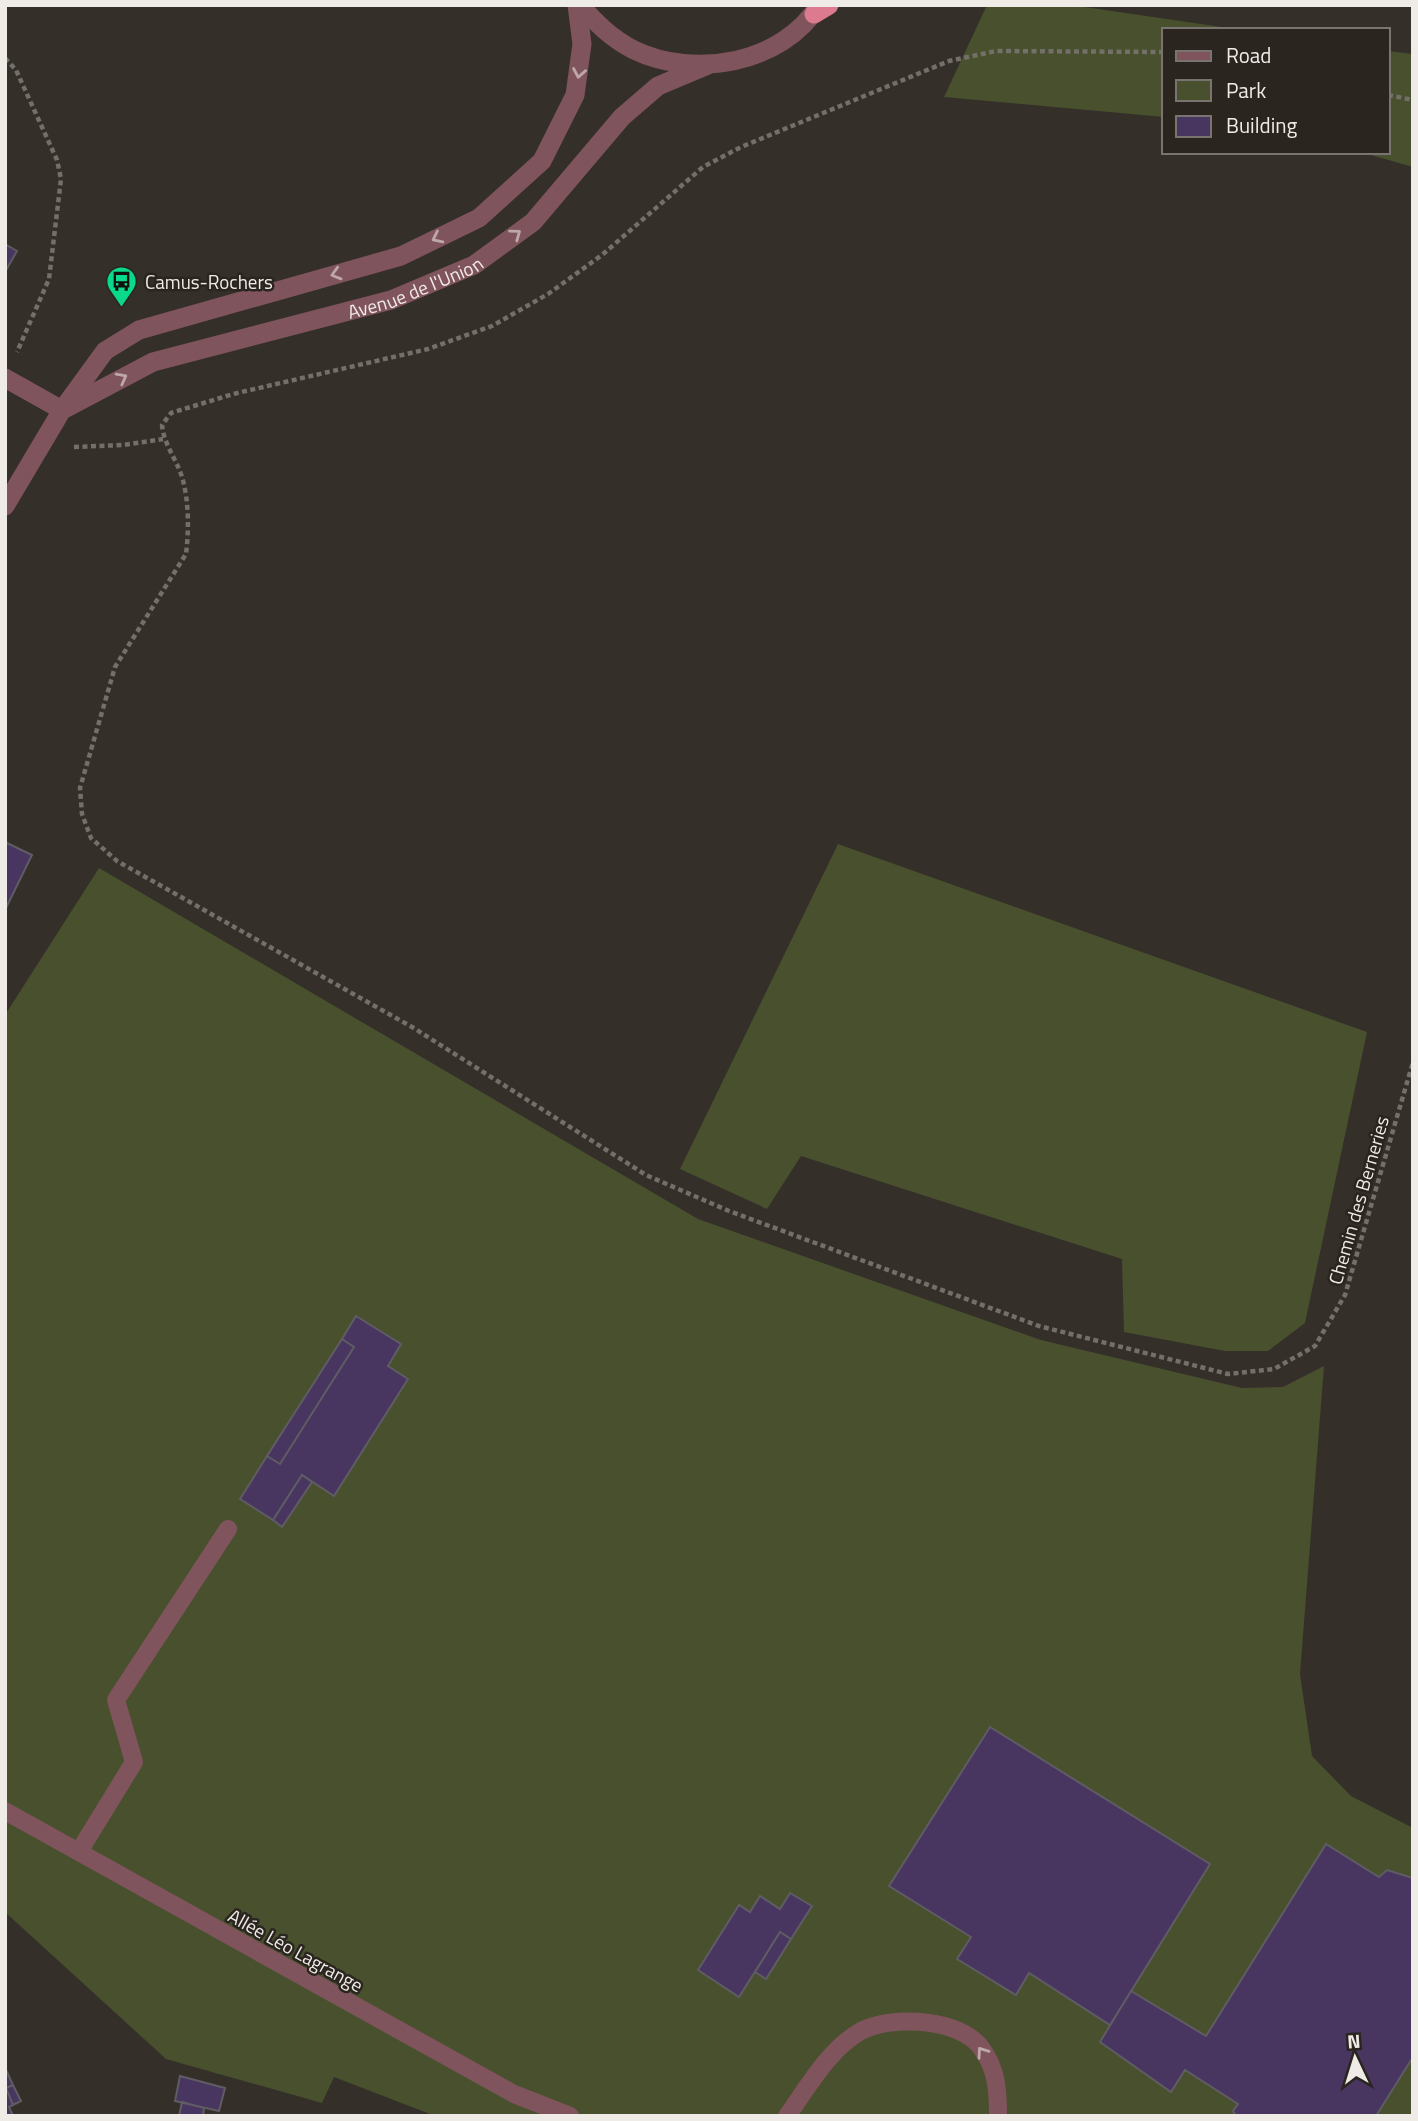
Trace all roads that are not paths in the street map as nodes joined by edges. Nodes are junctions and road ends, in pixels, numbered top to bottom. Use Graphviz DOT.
graph roads {
  1 [pos="578,5"];
  2 [pos="821,8"];
  3 [pos="708,65"];
  4 [pos="5,378"];
  5 [pos="62,410"];
  6 [pos="5,506"];
  7 [pos="228,1529"];
  8 [pos="5,1811"];
  9 [pos="80,1850"];
  10 [pos="570,2116"];
  11 [pos="787,2116"];
  12 [pos="998,2116"];
  1 -- 3 [label="street"];
  1 -- 5 [label="street, Avenue de l'Union, one-way"];
  2 -- 3 [label="street"];
  5 -- 3 [label="street, Avenue de l'Union, one-way"];
  4 -- 5 [label="street"];
  5 -- 6 [label="street, Avenue de l'Union"];
  7 -- 9 [label="lane"];
  8 -- 9 [label="lane, Allée Léo Lagrange"];
  9 -- 10 [label="lane, Allée Léo Lagrange"];
  12 -- 11 [label="lane, one-way"];
}
